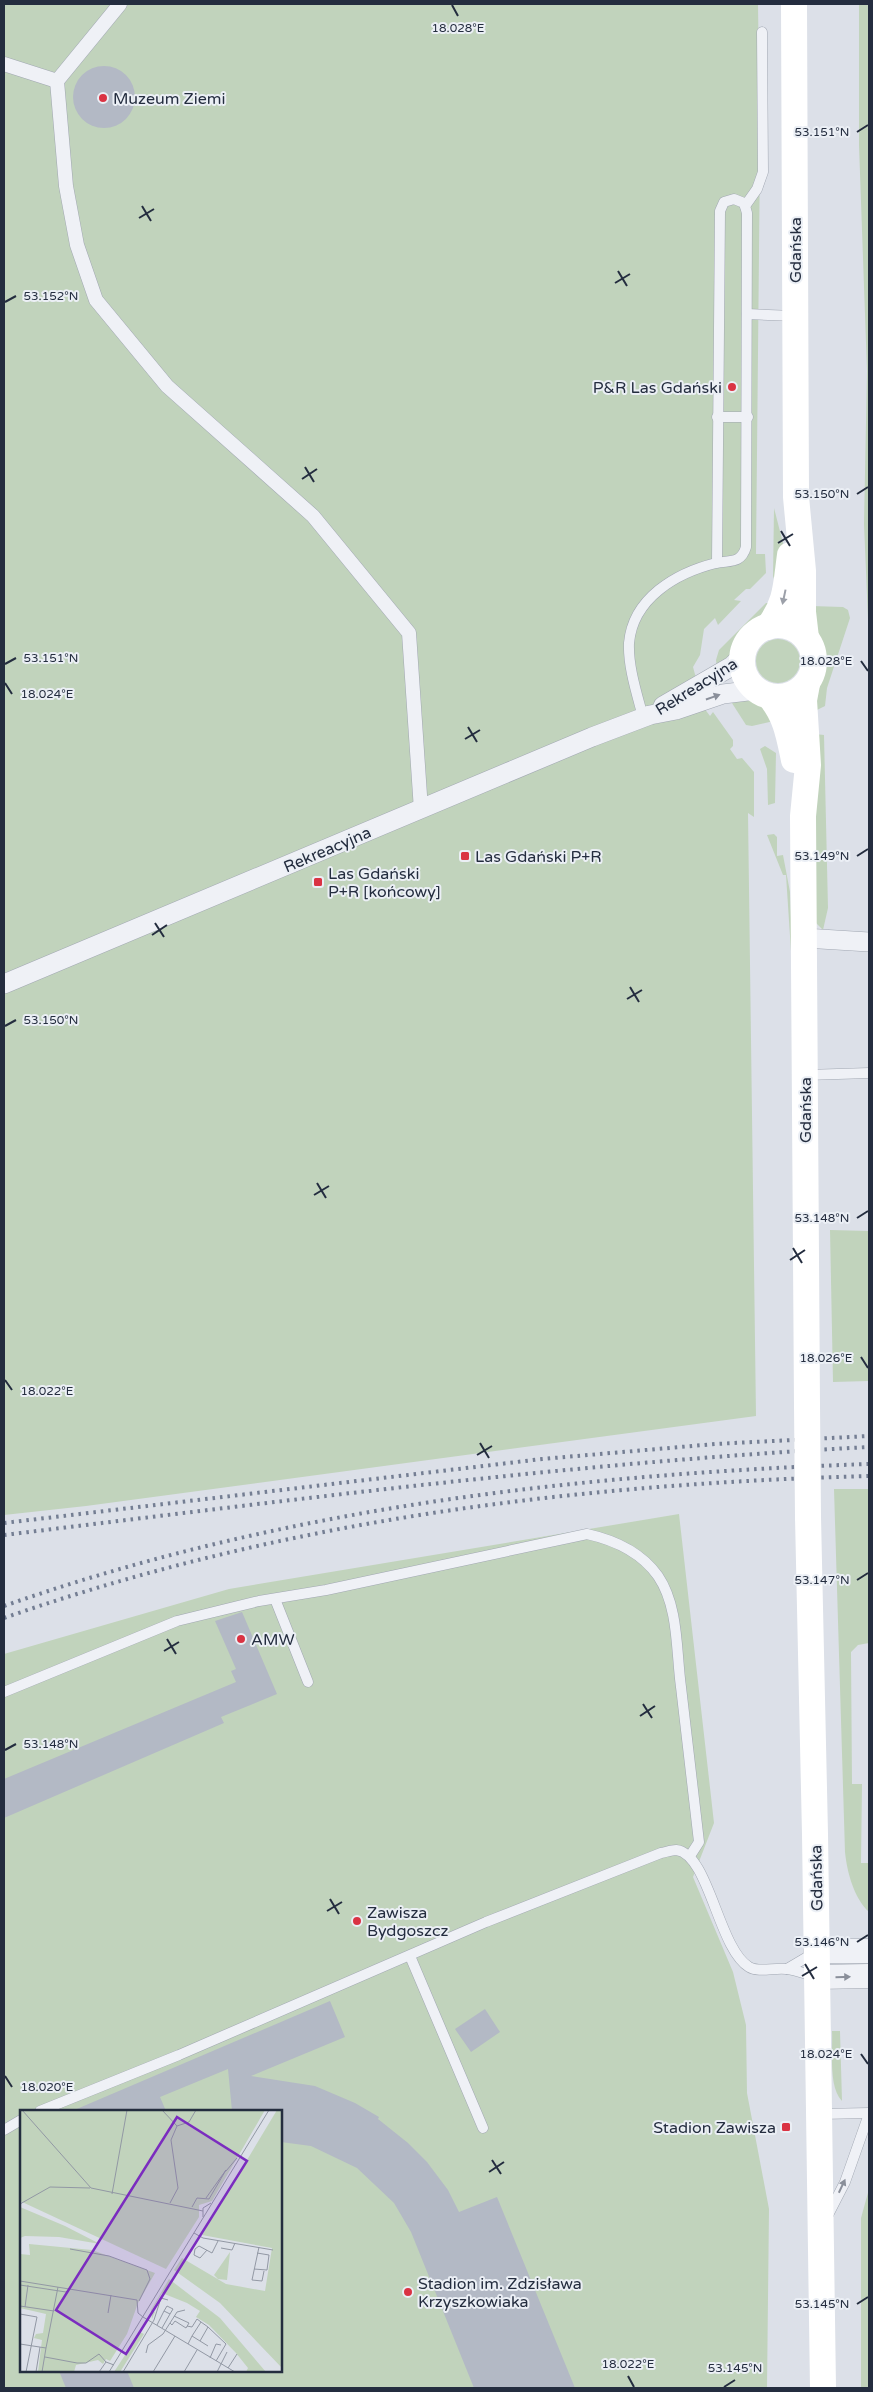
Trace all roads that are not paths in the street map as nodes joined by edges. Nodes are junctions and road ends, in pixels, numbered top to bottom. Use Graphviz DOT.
graph roads {
  1 [pos="120,4"];
  2 [pos="794,4"];
  3 [pos="762,32"];
  4 [pos="4,64"];
  5 [pos="57,81"];
  6 [pos="745,206"];
  7 [pos="747,314"];
  8 [pos="795,316"];
  9 [pos="717,417"];
  10 [pos="748,417"];
  11 [pos="796,497"];
  12 [pos="717,563"];
  13 [pos="768,626"];
  14 [pos="806,638"];
  15 [pos="742,656"];
  16 [pos="807,684"];
  17 [pos="763,693"];
  18 [pos="646,716"];
  19 [pos="421,810"];
  20 [pos="803,816"];
  21 [pos="804,938"];
  22 [pos="869,942"];
  23 [pos="4,984"];
  24 [pos="869,1073"];
  25 [pos="804,1076"];
  26 [pos="275,1599"];
  27 [pos="308,1682"];
  28 [pos="4,1692"];
  29 [pos="690,1856"];
  30 [pos="816,1951"];
  31 [pos="869,1951"];
  32 [pos="410,1956"];
  33 [pos="787,1969"];
  34 [pos="869,1976"];
  35 [pos="817,1977"];
  36 [pos="42,2110"];
  37 [pos="869,2113"];
  38 [pos="819,2114"];
  39 [pos="20,2121"];
  40 [pos="483,2128"];
  41 [pos="4,2130"];
  42 [pos="821,2229"];
  43 [pos="823,2388"];
  1 -- 5 [label="street"];
  2 -- 8 [label="main road, Gdańska"];
  3 -- 6 [label="lane"];
  4 -- 5 [label="street"];
  5 -- 19 [label="street"];
  6 -- 7 [label="lane"];
  6 -- 9 [label="lane"];
  7 -- 8 [label="lane"];
  7 -- 10 [label="lane"];
  8 -- 11 [label="main road, Gdańska"];
  9 -- 10 [label="lane"];
  9 -- 12 [label="lane"];
  10 -- 12 [label="lane"];
  11 -- 13 [label="main road, Gdańska, one-way"];
  11 -- 14 [label="main road, Gdańska"];
  12 -- 18 [label="lane"];
  13 -- 14 [label="main road"];
  13 -- 15 [label="main road"];
  14 -- 16 [label="main road"];
  15 -- 17 [label="main road"];
  15 -- 18 [label="street, Rekreacyjna"];
  16 -- 17 [label="main road"];
  16 -- 20 [label="main road, Gdańska"];
  18 -- 17 [label="street, Rekreacyjna, one-way"];
  17 -- 20 [label="main road, Gdańska"];
  18 -- 19 [label="street, Rekreacyjna"];
  19 -- 23 [label="street, Rekreacyjna"];
  20 -- 21 [label="main road, Gdańska"];
  21 -- 22 [label="street"];
  21 -- 25 [label="main road, Gdańska"];
  24 -- 25 [label="lane"];
  25 -- 30 [label="main road, Gdańska, bridge"];
  26 -- 27 [label="lane"];
  26 -- 28 [label="lane"];
  26 -- 29 [label="lane"];
  29 -- 32 [label="lane"];
  29 -- 33 [label="lane"];
  30 -- 31 [label="street"];
  30 -- 33 [label="lane"];
  30 -- 35 [label="main road, Gdańska"];
  32 -- 36 [label="lane"];
  32 -- 40 [label="lane"];
  33 -- 35 [label="lane"];
  35 -- 34 [label="street, one-way"];
  35 -- 38 [label="main road, Gdańska"];
  37 -- 38 [label="lane"];
  42 -- 37 [label="lane, one-way"];
  38 -- 42 [label="main road, Gdańska"];
  39 -- 41 [label="lane"];
  42 -- 43 [label="main road, Gdańska"];
}
